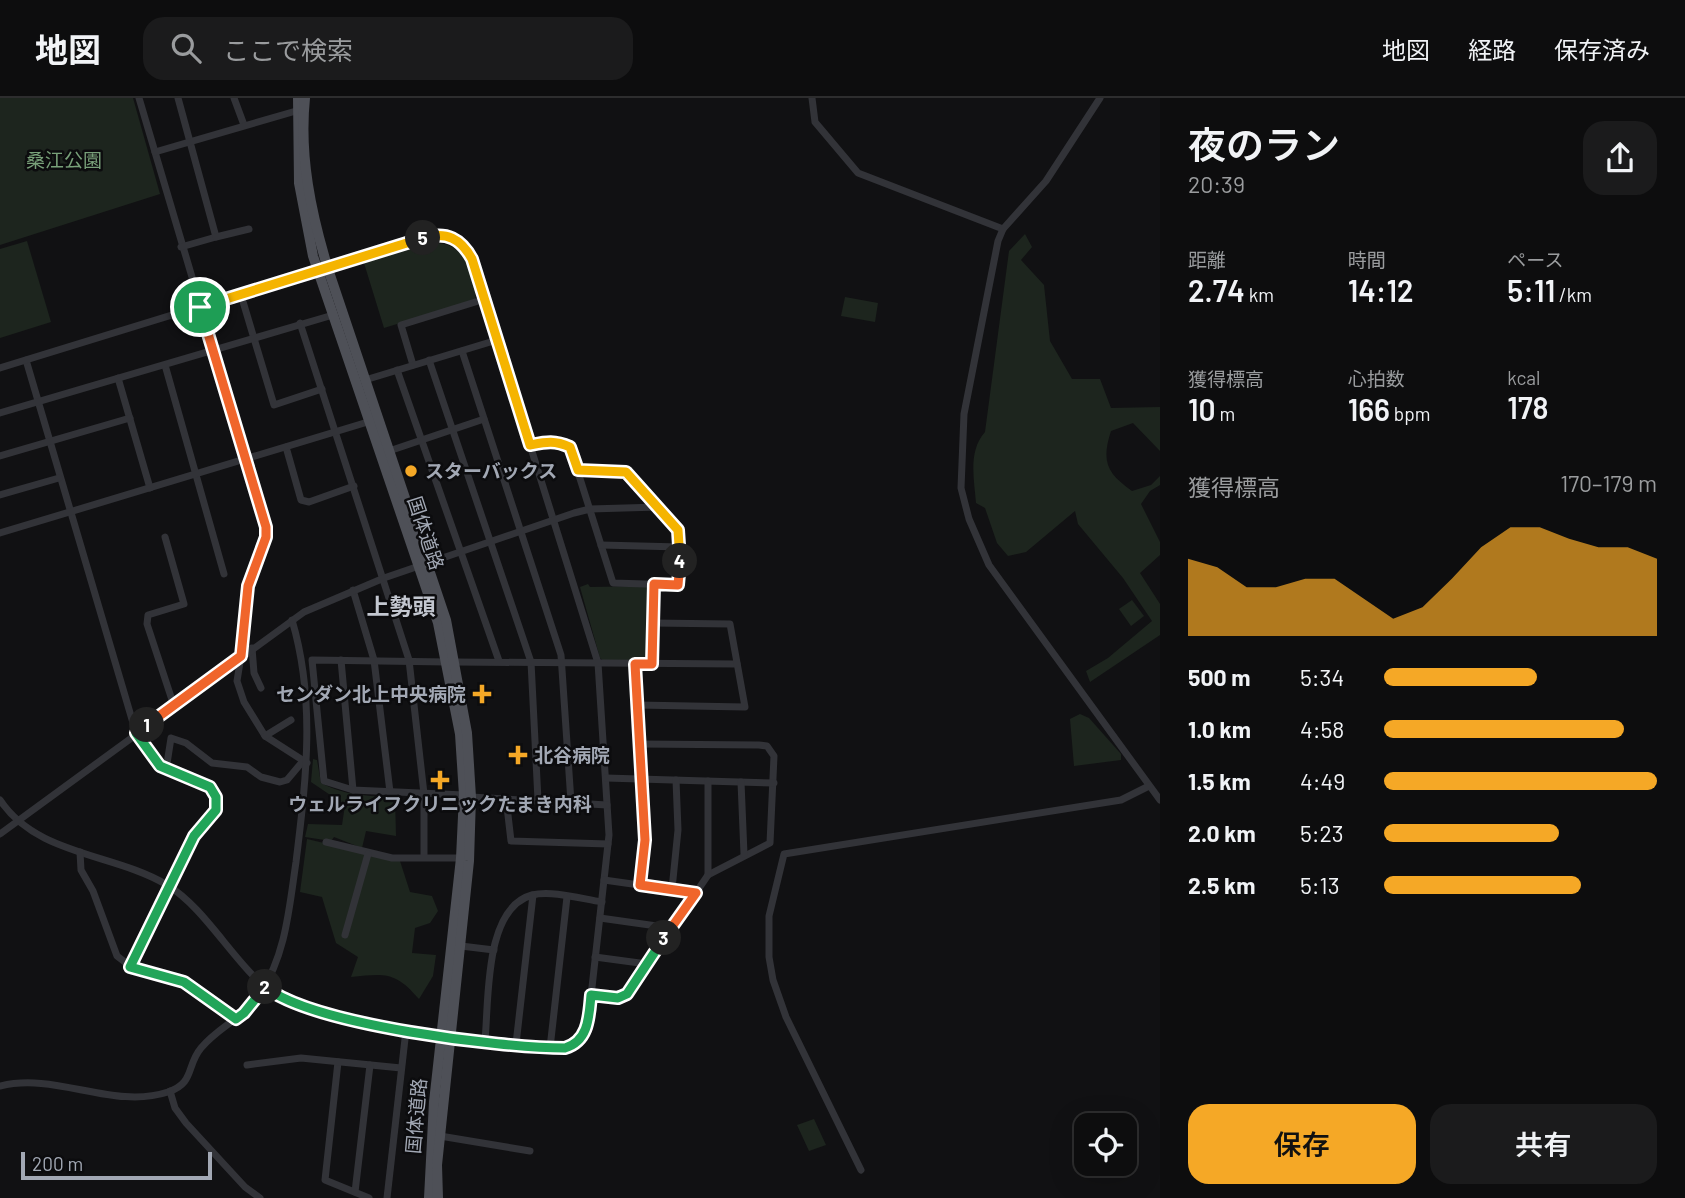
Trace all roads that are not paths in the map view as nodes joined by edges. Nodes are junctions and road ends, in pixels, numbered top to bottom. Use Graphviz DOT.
graph roads {
  1 [pos="139,98"];
  2 [pos="178,98"];
  3 [pos="234,98"];
  4 [pos="298,98"];
  5 [pos="305,98"];
  6 [pos="812,98"];
  7 [pos="1100,98"];
  8 [pos="296,111"];
  9 [pos="244,125"];
  10 [pos="190,141"];
  11 [pos="155,152"];
  12 [pos="249,229"];
  13 [pos="1003,229"];
  14 [pos="216,237"];
  15 [pos="181,247"];
  16 [pos="323,270"];
  17 [pos="241,295"];
  18 [pos="485,299"];
  19 [pos="200,307"];
  20 [pos="333,315"];
  21 [pos="300,323"];
  22 [pos="254,338"];
  23 [pos="496,340"];
  24 [pos="213,351"];
  25 [pos="462,351"];
  26 [pos="26,360"];
  27 [pos="429,360"];
  28 [pos="165,365"];
  29 [pos="413,365"];
  30 [pos="0,368"];
  31 [pos="397,370"];
  32 [pos="118,377"];
  33 [pos="365,380"];
  34 [pos="322,390"];
  35 [pos="37,402"];
  36 [pos="0,414"];
  37 [pos="130,418"];
  38 [pos="484,419"];
  39 [pos="371,421"];
  40 [pos="452,430"];
  41 [pos="336,432"];
  42 [pos="48,441"];
  43 [pos="421,441"];
  44 [pos="530,445"];
  45 [pos="286,447"];
  46 [pos="389,451"];
  47 [pos="0,456"];
  48 [pos="245,460"];
  49 [pos="578,470"];
  50 [pos="197,475"];
  51 [pos="59,478"];
  52 [pos="354,486"];
  53 [pos="150,488"];
  54 [pos="0,495"];
  55 [pos="659,507"];
  56 [pos="590,509"];
  57 [pos="70,512"];
  58 [pos="554,520"];
  59 [pos="522,531"];
  60 [pos="0,533"];
  61 [pos="165,537"];
  62 [pos="490,542"];
  63 [pos="601,545"];
  64 [pos="680,547"];
  65 [pos="460,552"];
  66 [pos="424,565"];
  67 [pos="224,574"];
  68 [pos="384,578"];
  69 [pos="654,584"];
  70 [pos="353,590"];
  71 [pos="292,620"];
  72 [pos="653,623"];
  73 [pos="252,648"];
  74 [pos="241,656"];
  75 [pos="341,660"];
  76 [pos="374,660"];
  77 [pos="409,660"];
  78 [pos="499,661"];
  79 [pos="452,662"];
  80 [pos="531,662"];
  81 [pos="562,663"];
  82 [pos="598,663"];
  83 [pos="635,664"];
  84 [pos="652,664"];
  85 [pos="737,664"];
  86 [pos="261,688"];
  87 [pos="637,705"];
  88 [pos="174,706"];
  89 [pos="291,720"];
  90 [pos="136,733"];
  91 [pos="265,736"];
  92 [pos="639,744"];
  93 [pos="305,762"];
  94 [pos="166,770"];
  95 [pos="606,778"];
  96 [pos="641,780"];
  97 [pos="676,780"];
  98 [pos="708,781"];
  99 [pos="741,782"];
  100 [pos="774,783"];
  101 [pos="1149,786"];
  102 [pos="354,790"];
  103 [pos="390,792"];
  104 [pos="424,794"];
  105 [pos="467,796"];
  106 [pos="506,798"];
  107 [pos="0,800"];
  108 [pos="538,800"];
  109 [pos="1160,800"];
  110 [pos="571,802"];
  111 [pos="607,805"];
  112 [pos="18,822"];
  113 [pos="0,834"];
  114 [pos="326,842"];
  115 [pos="608,845"];
  116 [pos="80,852"];
  117 [pos="368,854"];
  118 [pos="744,854"];
  119 [pos="424,857"];
  120 [pos="461,858"];
  121 [pos="708,875"];
  122 [pos="604,880"];
  123 [pos="640,885"];
  124 [pos="169,886"];
  125 [pos="672,889"];
  126 [pos="696,893"];
  127 [pos="533,895"];
  128 [pos="567,897"];
  129 [pos="601,902"];
  130 [pos="600,918"];
  131 [pos="671,928"];
  132 [pos="345,934"];
  133 [pos="461,946"];
  134 [pos="494,950"];
  135 [pos="596,957"];
  136 [pos="647,964"];
  137 [pos="130,967"];
  138 [pos="264,986"];
  139 [pos="591,995"];
  140 [pos="236,1019"];
  141 [pos="406,1030"];
  142 [pos="447,1036"];
  143 [pos="485,1040"];
  144 [pos="516,1044"];
  145 [pos="550,1048"];
  146 [pos="338,1062"];
  147 [pos="247,1065"];
  148 [pos="370,1065"];
  149 [pos="401,1068"];
  150 [pos="0,1086"];
  151 [pos="170,1091"];
  152 [pos="440,1136"];
  153 [pos="530,1151"];
  154 [pos="861,1170"];
  155 [pos="355,1192"];
  156 [pos="260,1198"];
  157 [pos="369,1198"];
  158 [pos="387,1198"];
  159 [pos="429,1198"];
  160 [pos="438,1198"];
  1 -- 11 [label="street"];
  2 -- 10 [label="street"];
  3 -- 9 [label="street"];
  4 -- 8 [label="main road, 国体道路"];
  5 -- 16 [label="main road, 国体道路"];
  6 -- 13 [label="street"];
  7 -- 13 [label="street"];
  8 -- 9 [label="street"];
  8 -- 16 [label="main road, 国体道路"];
  9 -- 10 [label="street"];
  10 -- 11 [label="street"];
  10 -- 14 [label="street"];
  11 -- 15 [label="street"];
  12 -- 14 [label="street"];
  13 -- 101 [label="street"];
  14 -- 15 [label="street"];
  15 -- 19 [label="street"];
  16 -- 17 [label="street"];
  16 -- 18 [label="street"];
  16 -- 20 [label="main road, 国体道路"];
  16 -- 33 [label="main road, 国体道路"];
  17 -- 19 [label="street"];
  17 -- 22 [label="street"];
  18 -- 23 [label="street"];
  18 -- 29 [label="street"];
  19 -- 24 [label="street"];
  19 -- 26 [label="street"];
  20 -- 21 [label="street"];
  20 -- 39 [label="main road, 国体道路"];
  21 -- 22 [label="street"];
  21 -- 34 [label="street"];
  22 -- 24 [label="street"];
  22 -- 34 [label="street"];
  23 -- 25 [label="street"];
  23 -- 44 [label="street"];
  24 -- 28 [label="street"];
  24 -- 48 [label="street"];
  25 -- 27 [label="street"];
  25 -- 38 [label="street"];
  26 -- 30 [label="street"];
  26 -- 35 [label="street"];
  27 -- 29 [label="street"];
  27 -- 40 [label="street"];
  28 -- 32 [label="street"];
  28 -- 50 [label="street"];
  29 -- 31 [label="street"];
  31 -- 33 [label="street"];
  31 -- 43 [label="street"];
  32 -- 35 [label="street"];
  32 -- 37 [label="street"];
  33 -- 46 [label="main road, 国体道路"];
  34 -- 41 [label="street"];
  35 -- 36 [label="street"];
  35 -- 42 [label="street"];
  37 -- 42 [label="street"];
  37 -- 53 [label="street"];
  38 -- 40 [label="street"];
  38 -- 59 [label="street"];
  39 -- 41 [label="street"];
  39 -- 66 [label="main road, 国体道路"];
  40 -- 43 [label="street"];
  40 -- 62 [label="street"];
  41 -- 45 [label="street"];
  41 -- 52 [label="street"];
  42 -- 47 [label="street"];
  42 -- 51 [label="street"];
  43 -- 46 [label="street"];
  43 -- 65 [label="street"];
  44 -- 49 [label="street"];
  44 -- 58 [label="street"];
  45 -- 48 [label="street"];
  45 -- 52 [label="street"];
  46 -- 66 [label="main road, 国体道路"];
  48 -- 50 [label="street"];
  48 -- 74 [label="street"];
  49 -- 55 [label="street"];
  49 -- 56 [label="street"];
  50 -- 53 [label="street"];
  50 -- 67 [label="street"];
  51 -- 54 [label="street"];
  51 -- 57 [label="street"];
  52 -- 68 [label="street"];
  53 -- 57 [label="street"];
  55 -- 56 [label="street"];
  55 -- 64 [label="street"];
  56 -- 58 [label="street"];
  56 -- 63 [label="street"];
  57 -- 60 [label="street"];
  57 -- 90 [label="street"];
  58 -- 59 [label="street"];
  58 -- 82 [label="street"];
  59 -- 62 [label="street"];
  59 -- 81 [label="street"];
  61 -- 88 [label="street"];
  62 -- 65 [label="street"];
  62 -- 80 [label="street"];
  63 -- 64 [label="street"];
  63 -- 69 [label="street"];
  64 -- 69 [label="street"];
  65 -- 66 [label="street"];
  65 -- 78 [label="street"];
  66 -- 68 [label="street"];
  66 -- 79 [label="main road, 国体道路"];
  68 -- 70 [label="street"];
  68 -- 77 [label="street"];
  69 -- 72 [label="street"];
  70 -- 71 [label="street"];
  70 -- 76 [label="street"];
  71 -- 73 [label="street"];
  71 -- 93 [label="street"];
  72 -- 84 [label="street"];
  72 -- 85 [label="street"];
  73 -- 74 [label="street"];
  73 -- 86 [label="street"];
  74 -- 88 [label="street"];
  74 -- 91 [label="street"];
  75 -- 76 [label="street"];
  75 -- 102 [label="street"];
  75 -- 102 [label="street"];
  76 -- 77 [label="street"];
  76 -- 103 [label="street"];
  77 -- 79 [label="street"];
  77 -- 104 [label="street"];
  78 -- 79 [label="street"];
  78 -- 80 [label="street"];
  79 -- 105 [label="main road, 国体道路"];
  80 -- 81 [label="street"];
  80 -- 108 [label="street"];
  81 -- 82 [label="street"];
  81 -- 110 [label="street"];
  82 -- 83 [label="street"];
  82 -- 95 [label="street"];
  83 -- 84 [label="street"];
  83 -- 87 [label="street"];
  84 -- 85 [label="street"];
  85 -- 87 [label="street"];
  87 -- 92 [label="street"];
  88 -- 90 [label="street"];
  89 -- 91 [label="street"];
  90 -- 94 [label="street"];
  90 -- 112 [label="street"];
  91 -- 93 [label="street"];
  92 -- 96 [label="street"];
  92 -- 100 [label="street"];
  93 -- 94 [label="street"];
  93 -- 138 [label="street"];
  94 -- 124 [label="street"];
  95 -- 96 [label="street"];
  95 -- 111 [label="street"];
  96 -- 97 [label="street"];
  96 -- 123 [label="street"];
  97 -- 98 [label="street"];
  97 -- 125 [label="street"];
  98 -- 99 [label="street"];
  98 -- 121 [label="street"];
  99 -- 100 [label="street"];
  99 -- 118 [label="street"];
  100 -- 118 [label="street"];
  101 -- 109 [label="street"];
  101 -- 154 [label="street"];
  102 -- 103 [label="street"];
  103 -- 104 [label="street"];
  104 -- 105 [label="street"];
  104 -- 119 [label="street"];
  105 -- 106 [label="street"];
  105 -- 120 [label="main road, 国体道路"];
  105 -- 133 [label="main road, 国体道路"];
  106 -- 108 [label="street"];
  106 -- 115 [label="street"];
  107 -- 112 [label="street"];
  108 -- 110 [label="street"];
  110 -- 111 [label="street"];
  111 -- 115 [label="street"];
  112 -- 113 [label="street"];
  112 -- 116 [label="street"];
  114 -- 117 [label="street"];
  115 -- 122 [label="street"];
  116 -- 124 [label="street"];
  116 -- 137 [label="street"];
  117 -- 119 [label="street"];
  117 -- 132 [label="street"];
  118 -- 121 [label="street"];
  119 -- 120 [label="street"];
  120 -- 142 [label="main road, 国体道路"];
  121 -- 126 [label="street"];
  122 -- 123 [label="street"];
  122 -- 129 [label="street"];
  123 -- 125 [label="street"];
  124 -- 137 [label="street"];
  124 -- 138 [label="street"];
  125 -- 126 [label="street"];
  126 -- 131 [label="street"];
  127 -- 128 [label="street"];
  127 -- 134 [label="street"];
  127 -- 144 [label="street"];
  128 -- 129 [label="street"];
  128 -- 145 [label="street"];
  129 -- 130 [label="street"];
  130 -- 131 [label="street"];
  130 -- 135 [label="street"];
  131 -- 136 [label="street"];
  133 -- 134 [label="street"];
  133 -- 142 [label="main road, 国体道路"];
  134 -- 143 [label="street"];
  135 -- 136 [label="street"];
  135 -- 139 [label="street"];
  136 -- 139 [label="street"];
  137 -- 140 [label="street"];
  138 -- 140 [label="street"];
  138 -- 141 [label="street"];
  139 -- 145 [label="street"];
  140 -- 151 [label="street"];
  141 -- 142 [label="street"];
  141 -- 149 [label="street"];
  142 -- 143 [label="street"];
  142 -- 152 [label="main road, 国体道路"];
  142 -- 159 [label="main road, 国体道路"];
  143 -- 144 [label="street"];
  144 -- 145 [label="street"];
  146 -- 147 [label="street"];
  146 -- 148 [label="street"];
  146 -- 155 [label="street"];
  148 -- 149 [label="street"];
  148 -- 155 [label="street"];
  149 -- 158 [label="street"];
  150 -- 151 [label="street"];
  151 -- 156 [label="street"];
  152 -- 153 [label="street"];
  152 -- 160 [label="main road, 国体道路"];
  155 -- 157 [label="street"];
}
